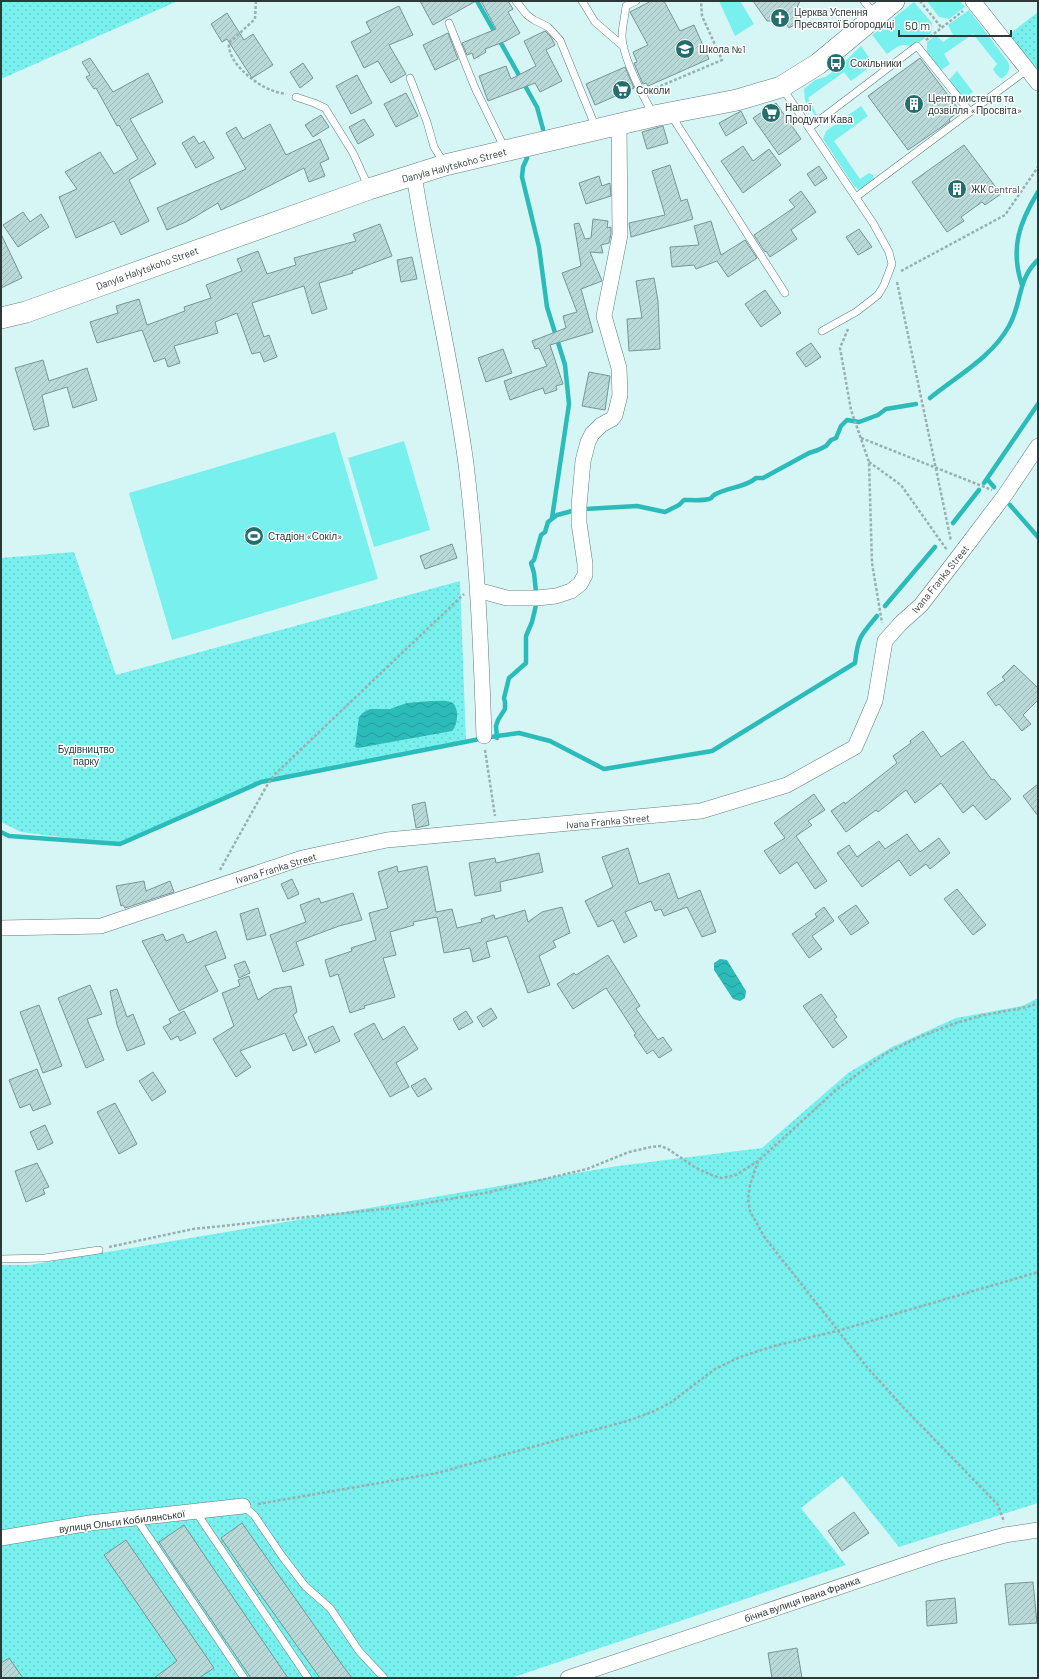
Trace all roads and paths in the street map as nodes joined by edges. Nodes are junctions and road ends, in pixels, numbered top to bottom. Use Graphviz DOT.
graph roads {
  1 [pos="256,1"];
  2 [pos="516,1"];
  3 [pos="582,1"];
  4 [pos="636,1"];
  5 [pos="701,1"];
  6 [pos="894,1"];
  7 [pos="920,1"];
  8 [pos="974,1"];
  9 [pos="870,9"];
  10 [pos="449,23"];
  11 [pos="941,27"];
  12 [pos="918,46"];
  13 [pos="624,47"];
  14 [pos="1028,69"];
  15 [pos="410,78"];
  16 [pos="1038,83"];
  17 [pos="781,87"];
  18 [pos="641,94"];
  19 [pos="296,97"];
  20 [pos="970,112"];
  21 [pos="662,115"];
  22 [pos="619,124"];
  23 [pos="809,128"];
  24 [pos="597,130"];
  25 [pos="506,150"];
  26 [pos="445,165"];
  27 [pos="1038,166"];
  28 [pos="414,175"];
  29 [pos="369,189"];
  30 [pos="856,197"];
  31 [pos="785,292"];
  32 [pos="856,312"];
  33 [pos="1,318"];
  34 [pos="822,331"];
  35 [pos="861,438"];
  36 [pos="1038,446"];
  37 [pos="869,462"];
  38 [pos="936,467"];
  39 [pos="1005,495"];
  40 [pos="955,562"];
  41 [pos="477,586"];
  42 [pos="885,641"];
  43 [pos="484,736"];
  44 [pos="486,753"];
  45 [pos="498,830"];
  46 [pos="209,889"];
  47 [pos="1,928"];
  48 [pos="1038,1003"];
  49 [pos="758,1161"];
  50 [pos="98,1250"];
  51 [pos="1,1259"];
  52 [pos="1038,1272"];
  53 [pos="837,1331"];
  54 [pos="243,1506"];
  55 [pos="196,1512"];
  56 [pos="136,1518"];
  57 [pos="1038,1530"];
  58 [pos="1005,1535"];
  59 [pos="1,1538"];
  60 [pos="244,1678"];
  61 [pos="308,1678"];
  62 [pos="384,1678"];
  63 [pos="568,1678"];
  1 -- 19 [label="path"];
  2 -- 24 [label="lane"];
  3 -- 13 [label="lane"];
  4 -- 13 [label="lane"];
  5 -- 18 [label="path"];
  6 -- 9 [label="street, Danyla Halytskoho Street"];
  7 -- 11 [label="path"];
  8 -- 11 [label="path"];
  8 -- 14 [label="street"];
  9 -- 17 [label="street, Danyla Halytskoho Street"];
  10 -- 25 [label="lane"];
  11 -- 12 [label="path"];
  12 -- 20 [label="lane"];
  12 -- 23 [label="lane"];
  13 -- 18 [label="lane"];
  14 -- 16 [label="street"];
  14 -- 20 [label="lane"];
  15 -- 26 [label="lane"];
  17 -- 21 [label="street, Danyla Halytskoho Street"];
  17 -- 23 [label="lane"];
  18 -- 21 [label="lane"];
  19 -- 29 [label="lane"];
  20 -- 30 [label="lane"];
  21 -- 22 [label="street, Danyla Halytskoho Street"];
  21 -- 31 [label="lane"];
  22 -- 24 [label="street, Danyla Halytskoho Street"];
  22 -- 41 [label="street"];
  23 -- 30 [label="lane"];
  24 -- 25 [label="street, Danyla Halytskoho Street"];
  25 -- 26 [label="street, Danyla Halytskoho Street"];
  26 -- 28 [label="street, Danyla Halytskoho Street"];
  27 -- 38 [label="path"];
  28 -- 29 [label="street, Danyla Halytskoho Street"];
  28 -- 41 [label="street"];
  29 -- 33 [label="street, Danyla Halytskoho Street"];
  30 -- 32 [label="lane"];
  32 -- 34 [label="lane"];
  32 -- 35 [label="path"];
  35 -- 37 [label="path"];
  35 -- 38 [label="path"];
  36 -- 39 [label="street, Ivana Franka Street"];
  37 -- 40 [label="path"];
  37 -- 42 [label="path"];
  38 -- 39 [label="path"];
  38 -- 40 [label="path"];
  39 -- 40 [label="street, Ivana Franka Street"];
  40 -- 42 [label="street, Ivana Franka Street"];
  41 -- 43 [label="street"];
  41 -- 46 [label="path"];
  42 -- 45 [label="street, Ivana Franka Street"];
  44 -- 45 [label="path"];
  45 -- 46 [label="street, Ivana Franka Street"];
  46 -- 47 [label="street, Ivana Franka Street"];
  48 -- 49 [label="path"];
  49 -- 50 [label="path"];
  49 -- 53 [label="path"];
  50 -- 51 [label="lane"];
  52 -- 53 [label="path"];
  53 -- 54 [label="path"];
  53 -- 58 [label="path"];
  54 -- 55 [label="street, вулиця Ольги Кобилянської"];
  54 -- 62 [label="lane"];
  55 -- 56 [label="street, вулиця Ольги Кобилянської"];
  55 -- 61 [label="lane"];
  56 -- 59 [label="street, вулиця Ольги Кобилянської"];
  56 -- 60 [label="lane"];
  57 -- 58 [label="street, бічна вулиця Івана Франка"];
  58 -- 63 [label="street, бічна вулиця Івана Франка"];
}
